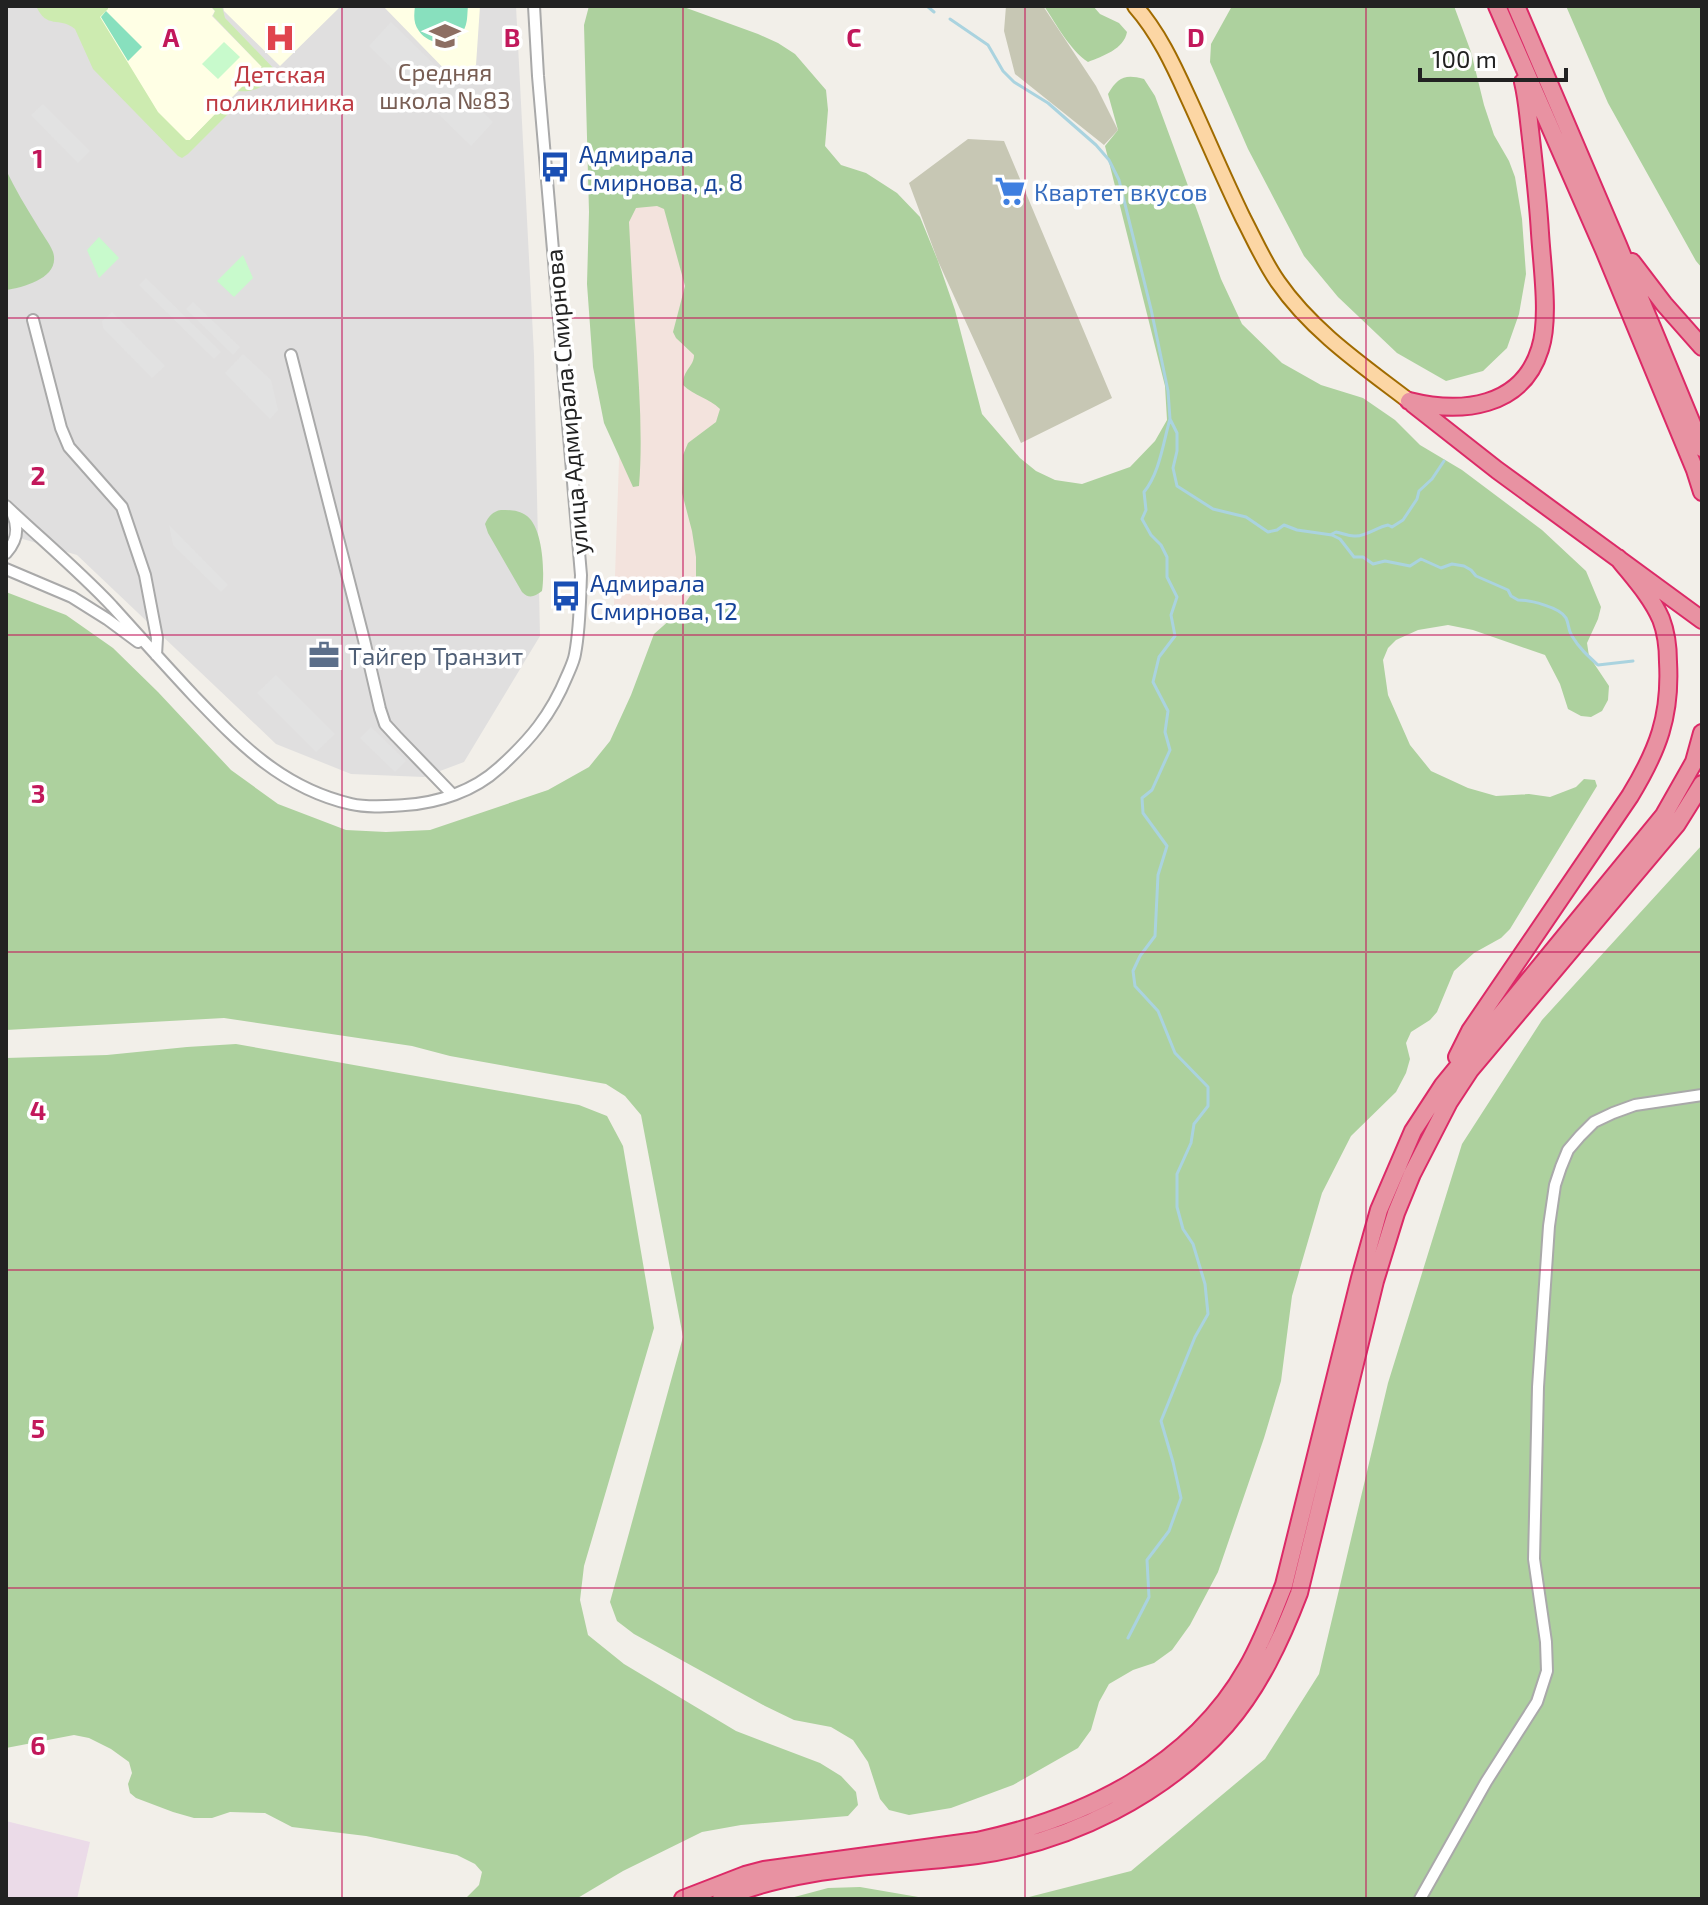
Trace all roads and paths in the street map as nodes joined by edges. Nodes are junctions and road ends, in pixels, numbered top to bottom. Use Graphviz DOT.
graph roads {
  1 [pos="534,6"];
  2 [pos="1135,6"];
  3 [pos="1497,6"];
  4 [pos="1516,6"];
  5 [pos="1513,43"];
  6 [pos="1618,245"];
  7 [pos="33,320"];
  8 [pos="1702,347"];
  9 [pos="291,355"];
  10 [pos="1409,401"];
  11 [pos="1702,448"];
  12 [pos="1702,492"];
  13 [pos="6,506"];
  14 [pos="6,553"];
  15 [pos="1618,558"];
  16 [pos="6,569"];
  17 [pos="1702,620"];
  18 [pos="156,655"];
  19 [pos="1702,733"];
  20 [pos="1702,784"];
  21 [pos="453,795"];
  22 [pos="1443,1085"];
  23 [pos="1702,1095"];
  24 [pos="683,1899"];
  25 [pos="721,1899"];
  26 [pos="1420,1899"];
  1 -- 21 [label="street, улица Адмирала Смирнова"];
  2 -- 10 [label="main road"];
  3 -- 5 [label="highway"];
  4 -- 6 [label="highway"];
  5 -- 10 [label="highway"];
  5 -- 12 [label="highway"];
  6 -- 8 [label="highway"];
  6 -- 11 [label="highway"];
  7 -- 18 [label="street"];
  9 -- 21 [label="street"];
  10 -- 15 [label="highway"];
  13 -- 14 [label="street"];
  13 -- 18 [label="street, улица Адмирала Смирнова"];
  15 -- 17 [label="highway"];
  15 -- 22 [label="highway"];
  16 -- 18 [label="street"];
  18 -- 21 [label="street, улица Адмирала Смирнова"];
  19 -- 22 [label="highway"];
  20 -- 25 [label="highway"];
  22 -- 24 [label="highway"];
  23 -- 26 [label="street"];
}
